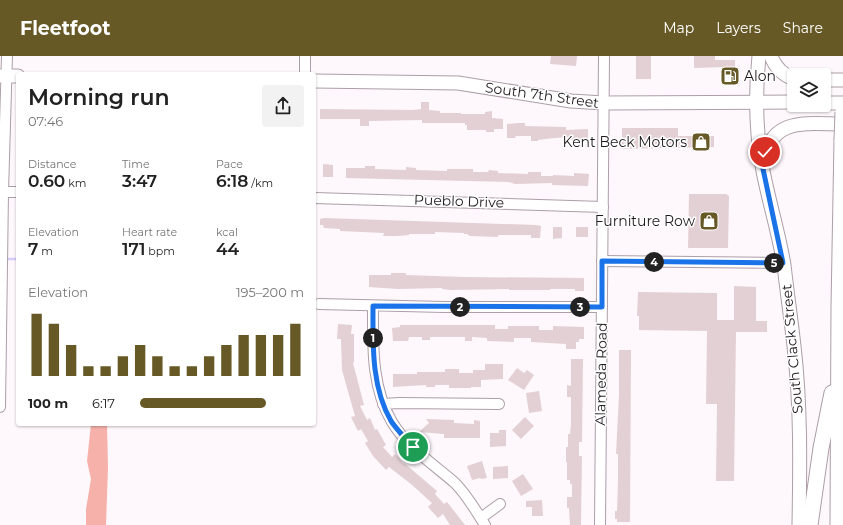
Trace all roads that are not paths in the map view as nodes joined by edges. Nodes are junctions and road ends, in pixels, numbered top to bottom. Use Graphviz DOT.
graph roads {
  1 [pos="7,56"];
  2 [pos="305,56"];
  3 [pos="604,56"];
  4 [pos="759,56"];
  5 [pos="771,56"];
  6 [pos="305,72"];
  7 [pos="787,75"];
  8 [pos="8,76"];
  9 [pos="831,80"];
  10 [pos="843,80"];
  11 [pos="316,81"];
  12 [pos="757,102"];
  13 [pos="787,102"];
  14 [pos="604,103"];
  15 [pos="831,103"];
  16 [pos="843,103"];
  17 [pos="843,112"];
  18 [pos="843,124"];
  19 [pos="763,169"];
  20 [pos="3,192"];
  21 [pos="16,192"];
  22 [pos="316,198"];
  23 [pos="603,207"];
  24 [pos="602,261"];
  25 [pos="783,263"];
  26 [pos="319,304"];
  27 [pos="373,306"];
  28 [pos="602,307"];
  29 [pos="839,307"];
  30 [pos="384,404"];
  31 [pos="499,404"];
  32 [pos="0,407"];
  33 [pos="500,504"];
  34 [pos="483,522"];
  35 [pos="600,525"];
  36 [pos="799,525"];
  37 [pos="810,525"];
  38 [pos="838,525"];
  1 -- 8 [label="street"];
  2 -- 6 [label="street"];
  3 -- 14 [label="street, Alameda Road"];
  4 -- 12 [label="main road, South Clack Street"];
  5 -- 7 [label="main road"];
  8 -- 20 [label="street"];
  9 -- 10 [label="main road"];
  11 -- 14 [label="main road, South 7th Street"];
  12 -- 13 [label="main road, South 7th Street"];
  12 -- 14 [label="main road, South 7th Street"];
  12 -- 19 [label="main road, South Clack Street"];
  14 -- 23 [label="street, Alameda Road"];
  15 -- 16 [label="main road"];
  17 -- 29 [label="highway, bridge"];
  18 -- 19 [label="main road"];
  19 -- 25 [label="main road, South Clack Street"];
  20 -- 21 [label="street"];
  20 -- 32 [label="street"];
  22 -- 23 [label="street, Pueblo Drive"];
  23 -- 24 [label="street, Alameda Road"];
  24 -- 25 [label="street"];
  24 -- 28 [label="street, Alameda Road"];
  25 -- 36 [label="main road, South Clack Street"];
  26 -- 27 [label="street"];
  27 -- 28 [label="street"];
  27 -- 30 [label="street"];
  28 -- 35 [label="street, Alameda Road"];
  29 -- 37 [label="highway"];
  29 -- 38 [label="highway"];
  30 -- 31 [label="street"];
  30 -- 34 [label="street"];
  33 -- 34 [label="street"];
}
